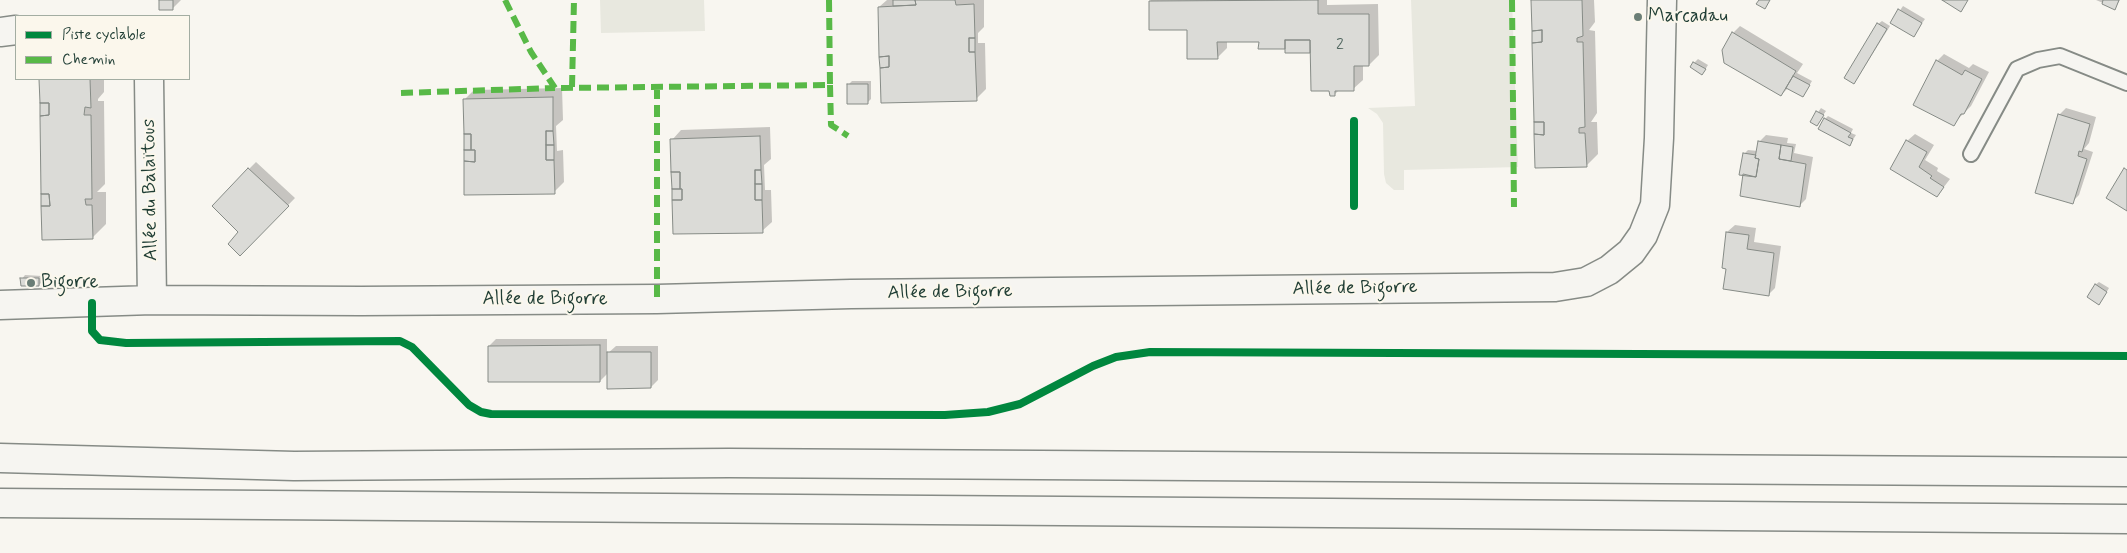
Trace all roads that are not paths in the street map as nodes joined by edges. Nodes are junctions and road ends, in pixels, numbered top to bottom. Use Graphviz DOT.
graph roads {
  1 [pos="1662,0"];
  2 [pos="15,30"];
  3 [pos="0,32"];
  4 [pos="149,80"];
  5 [pos="2127,83"];
  6 [pos="1970,154"];
  7 [pos="152,300"];
  8 [pos="0,305"];
  9 [pos="0,458"];
  10 [pos="2127,472"];
  11 [pos="0,502"];
  12 [pos="2127,520"];
  1 -- 7 [label="main road, Allée de Bigorre"];
  2 -- 3 [label="main road"];
  4 -- 7 [label="main road, Allée du Balaïtous"];
  5 -- 6 [label="lane"];
  7 -- 8 [label="main road, Allée de Bigorre"];
  9 -- 10 [label="main road"];
  11 -- 12 [label="main road"];
}
